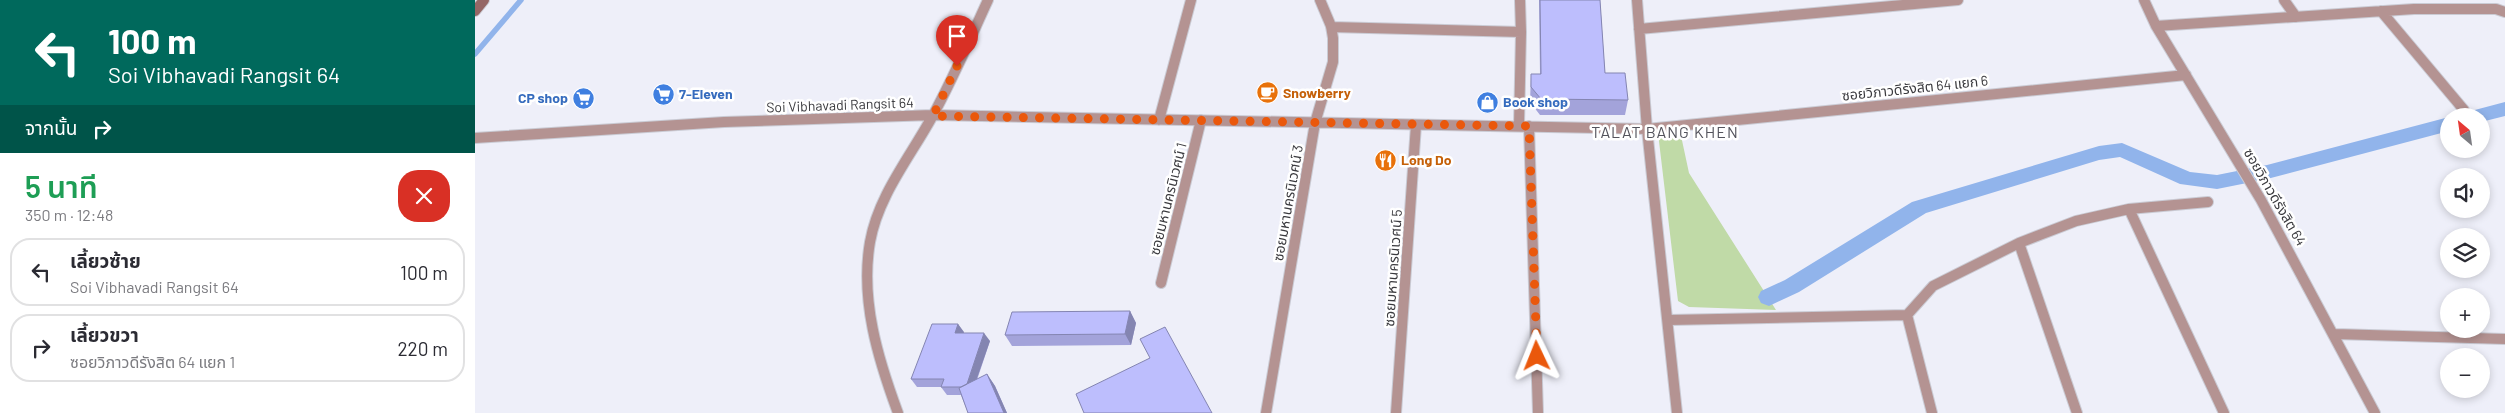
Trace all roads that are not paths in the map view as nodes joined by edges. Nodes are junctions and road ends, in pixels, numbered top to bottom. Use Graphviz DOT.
graph roads {
  1 [pos="484,0"];
  2 [pos="988,0"];
  3 [pos="1191,0"];
  4 [pos="1320,0"];
  5 [pos="1520,0"];
  6 [pos="1637,0"];
  7 [pos="1958,0"];
  8 [pos="2144,0"];
  9 [pos="2284,0"];
  10 [pos="2407,0"];
  11 [pos="2414,9"];
  12 [pos="475,11"];
  13 [pos="2381,11"];
  14 [pos="2505,12"];
  15 [pos="2297,17"];
  16 [pos="2156,26"];
  17 [pos="1331,27"];
  18 [pos="1639,29"];
  19 [pos="1521,32"];
  20 [pos="2186,75"];
  21 [pos="2462,108"];
  22 [pos="933,116"];
  23 [pos="1159,120"];
  24 [pos="1201,120"];
  25 [pos="1315,122"];
  26 [pos="1416,124"];
  27 [pos="1524,126"];
  28 [pos="1647,129"];
  29 [pos="475,138"];
  30 [pos="2208,202"];
  31 [pos="2129,209"];
  32 [pos="2019,243"];
  33 [pos="1161,283"];
  34 [pos="1907,315"];
  35 [pos="1669,320"];
  36 [pos="2335,334"];
  37 [pos="2505,339"];
  38 [pos="898,413"];
  39 [pos="1266,413"];
  40 [pos="1397,413"];
  41 [pos="1538,413"];
  42 [pos="1677,413"];
  43 [pos="1932,413"];
  44 [pos="2077,413"];
  45 [pos="2224,413"];
  46 [pos="2375,413"];
  1 -- 12 [label="main road"];
  2 -- 22 [label="street"];
  3 -- 23 [label="street"];
  4 -- 17 [label="street, ซอยมหานครนิเวศน์ 3"];
  5 -- 19 [label="street"];
  6 -- 18 [label="street"];
  7 -- 18 [label="street"];
  8 -- 16 [label="street, ซอยวิภาวดีรังสิต 64"];
  9 -- 15 [label="street"];
  10 -- 11 [label="street"];
  11 -- 13 [label="street"];
  11 -- 14 [label="street"];
  13 -- 15 [label="street"];
  13 -- 21 [label="street"];
  15 -- 16 [label="street"];
  16 -- 20 [label="street, ซอยวิภาวดีรังสิต 64"];
  17 -- 19 [label="street"];
  17 -- 25 [label="street, ซอยมหานครนิเวศน์ 3"];
  18 -- 28 [label="street"];
  19 -- 27 [label="street"];
  20 -- 28 [label="street, ซอยวิภาวดีรังสิต 64 แยก 6"];
  20 -- 36 [label="street, ซอยวิภาวดีรังสิต 64"];
  22 -- 23 [label="street, Soi Vibhavadi Rangsit 64"];
  22 -- 29 [label="street, Soi Vibhavadi Rangsit 64"];
  22 -- 38 [label="street"];
  23 -- 24 [label="street, Soi Vibhavadi Rangsit 64"];
  24 -- 25 [label="street, Soi Vibhavadi Rangsit 64"];
  24 -- 33 [label="street, ซอยมหานครนิเวศน์ 1"];
  25 -- 26 [label="street, Soi Vibhavadi Rangsit 64"];
  25 -- 39 [label="street, ซอยมหานครนิเวศน์ 3"];
  26 -- 27 [label="street, Soi Vibhavadi Rangsit 64"];
  26 -- 40 [label="street, ซอยมหานครนิเวศน์ 5"];
  27 -- 28 [label="street, Soi Vibhavadi Rangsit 64"];
  27 -- 41 [label="street"];
  28 -- 35 [label="street"];
  30 -- 31 [label="street"];
  31 -- 32 [label="street"];
  31 -- 45 [label="street"];
  32 -- 34 [label="street"];
  32 -- 44 [label="street"];
  34 -- 35 [label="street"];
  34 -- 43 [label="street"];
  35 -- 42 [label="street"];
  36 -- 37 [label="street"];
  36 -- 46 [label="street, ซอยวิภาวดีรังสิต 64"];
}
